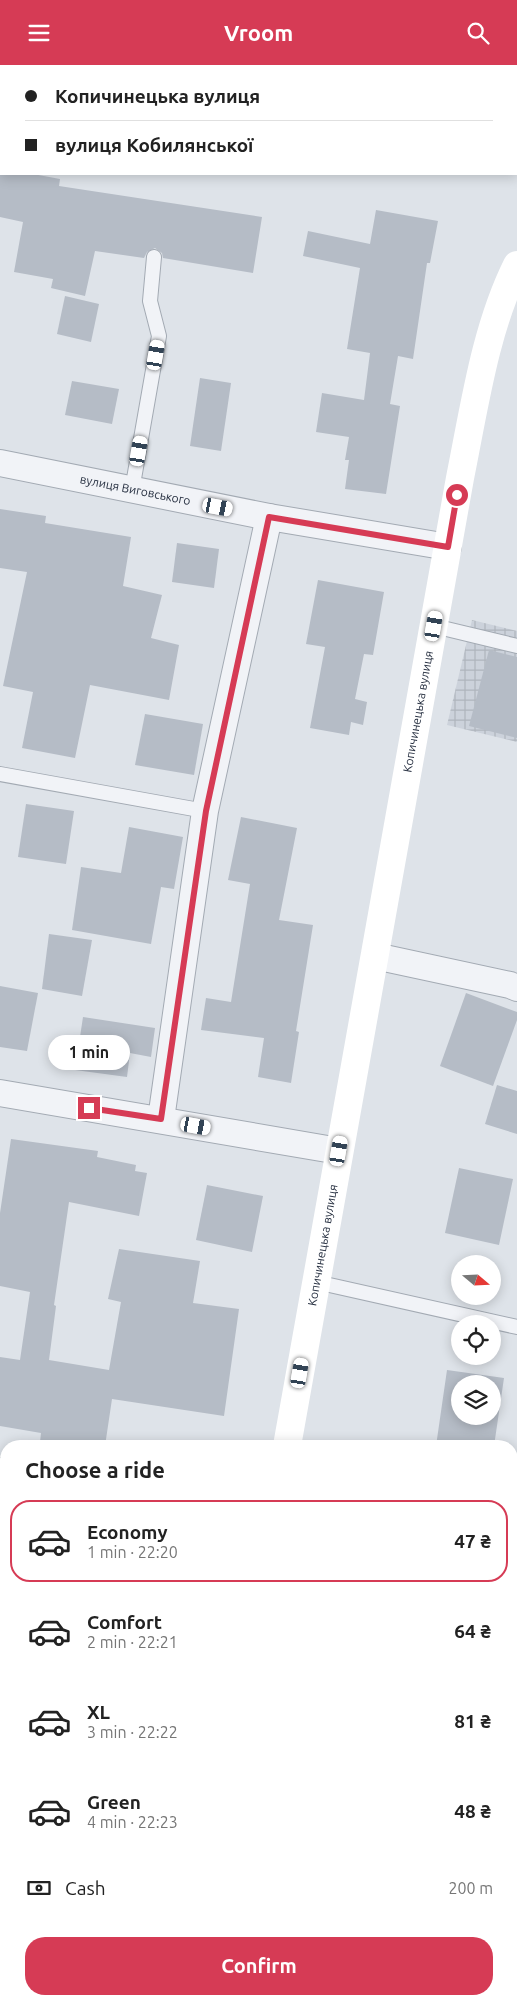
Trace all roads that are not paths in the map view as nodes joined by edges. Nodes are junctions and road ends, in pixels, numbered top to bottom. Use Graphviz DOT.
graph roads {
  1 [pos="154,257"];
  2 [pos="517,265"];
  3 [pos="0,463"];
  4 [pos="132,490"];
  5 [pos="269,517"];
  6 [pos="448,547"];
  7 [pos="434,626"];
  8 [pos="517,646"];
  9 [pos="0,774"];
  10 [pos="206,811"];
  11 [pos="375,956"];
  12 [pos="517,988"];
  13 [pos="0,1093"];
  14 [pos="161,1119"];
  15 [pos="339,1151"];
  16 [pos="316,1282"];
  17 [pos="517,1327"];
  18 [pos="288,1440"];
  1 -- 4 [label="lane"];
  2 -- 6 [label="main road, Копичинецька вулиця"];
  3 -- 4 [label="street, вулиця Виговського"];
  4 -- 5 [label="street, вулиця Виговського"];
  5 -- 6 [label="street, вулиця Виговського"];
  5 -- 10 [label="street"];
  6 -- 7 [label="main road, Копичинецька вулиця"];
  7 -- 8 [label="lane"];
  7 -- 11 [label="main road, Копичинецька вулиця"];
  9 -- 10 [label="lane"];
  10 -- 14 [label="street"];
  11 -- 12 [label="street"];
  11 -- 15 [label="main road, Копичинецька вулиця"];
  13 -- 14 [label="street"];
  14 -- 15 [label="street"];
  15 -- 16 [label="main road, Копичинецька вулиця"];
  16 -- 17 [label="lane"];
  16 -- 18 [label="main road, Копичинецька вулиця"];
}
